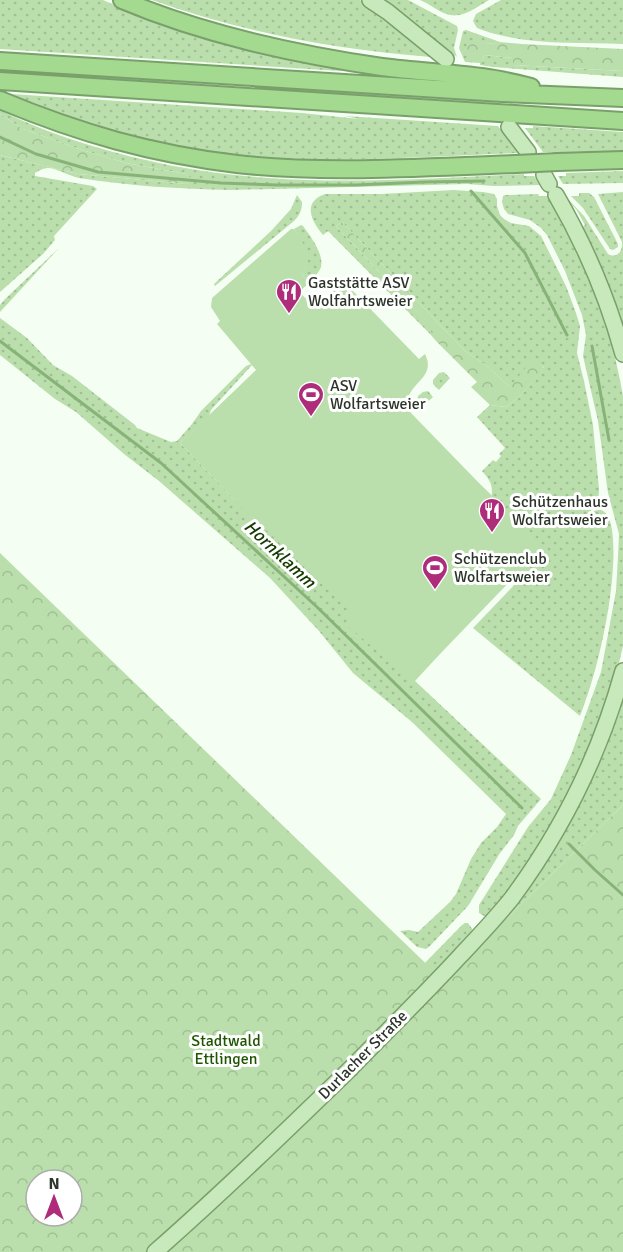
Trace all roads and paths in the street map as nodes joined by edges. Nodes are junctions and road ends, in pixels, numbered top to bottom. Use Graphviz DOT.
graph roads {
  1 [pos="122,0"];
  2 [pos="370,0"];
  3 [pos="446,59"];
  4 [pos="0,62"];
  5 [pos="0,81"];
  6 [pos="570,95"];
  7 [pos="623,98"];
  8 [pos="0,100"];
  9 [pos="623,121"];
  10 [pos="509,127"];
  11 [pos="522,158"];
  12 [pos="623,160"];
  13 [pos="550,185"];
  14 [pos="623,354"];
  15 [pos="623,671"];
  16 [pos="155,1252"];
  1 -- 6 [label="highway"];
  2 -- 3 [label="main road"];
  4 -- 6 [label="highway"];
  5 -- 9 [label="highway"];
  6 -- 7 [label="highway"];
  8 -- 11 [label="highway"];
  10 -- 11 [label="main road"];
  11 -- 12 [label="highway, bridge"];
  13 -- 14 [label="main road"];
  15 -- 16 [label="main road, Durlacher Straße"];
}
